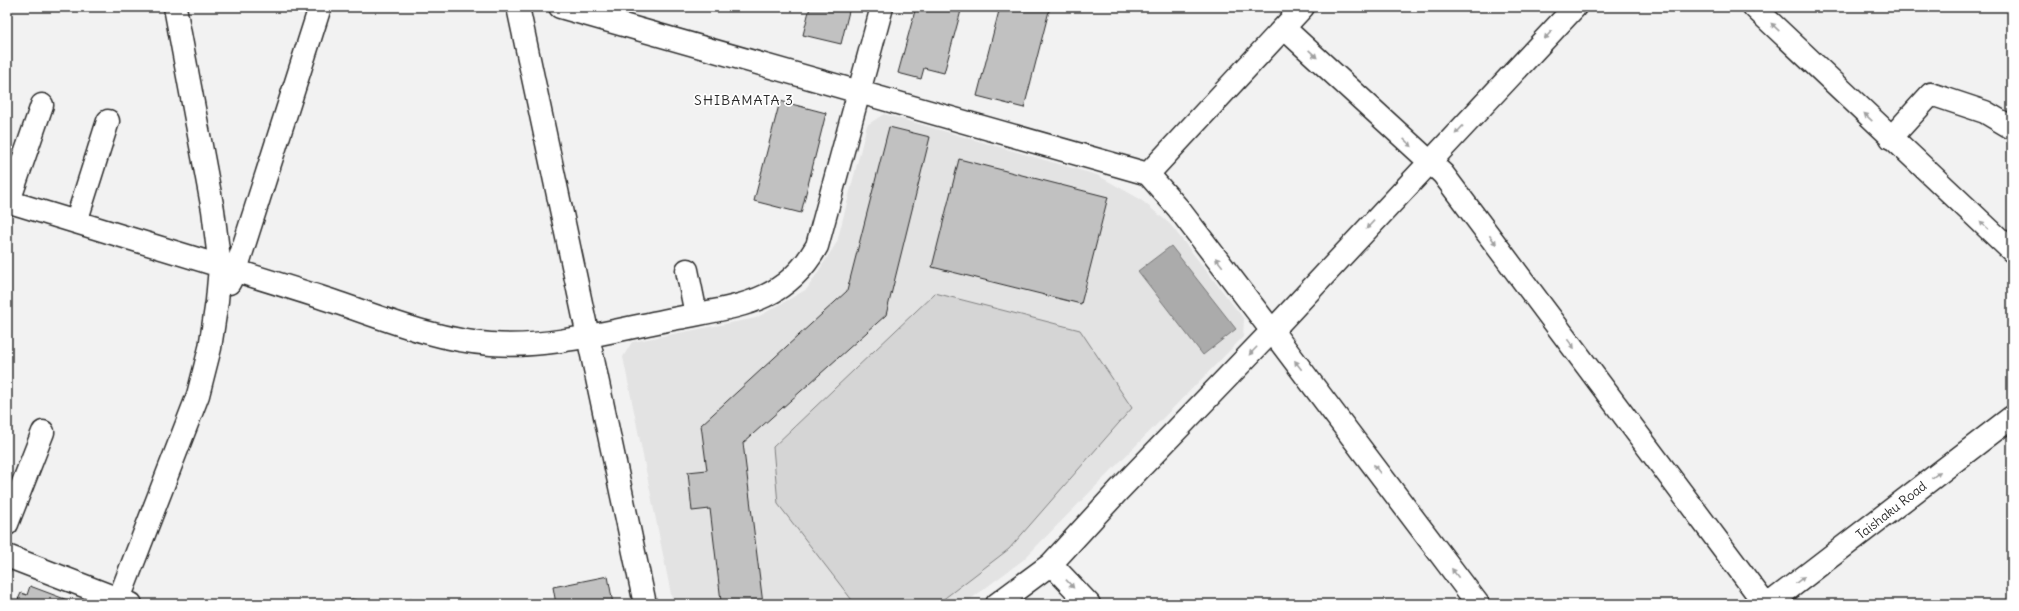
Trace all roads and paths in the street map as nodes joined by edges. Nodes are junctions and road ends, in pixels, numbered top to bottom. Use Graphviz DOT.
graph roads {
  1 [pos="176,7"];
  2 [pos="320,7"];
  3 [pos="518,7"];
  4 [pos="560,7"];
  5 [pos="882,7"];
  6 [pos="1303,7"];
  7 [pos="1574,7"];
  8 [pos="1754,7"];
  9 [pos="1284,28"];
  10 [pos="860,91"];
  11 [pos="42,105"];
  12 [pos="108,121"];
  13 [pos="2012,128"];
  14 [pos="1891,138"];
  15 [pos="1429,162"];
  16 [pos="1148,174"];
  17 [pos="8,201"];
  18 [pos="76,222"];
  19 [pos="2012,251"];
  20 [pos="228,269"];
  21 [pos="687,270"];
  22 [pos="696,314"];
  23 [pos="1272,331"];
  24 [pos="587,335"];
  25 [pos="2012,416"];
  26 [pos="43,432"];
  27 [pos="7,524"];
  28 [pos="7,556"];
  29 [pos="1051,564"];
  30 [pos="123,602"];
  31 [pos="1771,603"];
  32 [pos="645,604"];
  33 [pos="997,604"];
  34 [pos="1089,604"];
  35 [pos="1478,604"];
  1 -- 20 [label="street"];
  2 -- 20 [label="street"];
  3 -- 24 [label="street"];
  4 -- 10 [label="street"];
  5 -- 10 [label="street"];
  6 -- 9 [label="street"];
  7 -- 15 [label="street, one-way"];
  14 -- 8 [label="street, one-way"];
  9 -- 15 [label="street, one-way"];
  9 -- 16 [label="street"];
  10 -- 16 [label="street"];
  10 -- 22 [label="street"];
  11 -- 17 [label="street"];
  12 -- 18 [label="street"];
  13 -- 14 [label="street"];
  19 -- 14 [label="street, one-way"];
  15 -- 23 [label="street, one-way"];
  15 -- 31 [label="street, one-way"];
  23 -- 16 [label="street, one-way"];
  17 -- 18 [label="street"];
  18 -- 20 [label="street"];
  20 -- 24 [label="street"];
  20 -- 30 [label="street"];
  21 -- 22 [label="street"];
  22 -- 24 [label="street"];
  23 -- 29 [label="street, one-way"];
  35 -- 23 [label="street, one-way"];
  24 -- 32 [label="street"];
  31 -- 25 [label="street, Taishaku Road, one-way"];
  26 -- 27 [label="street"];
  28 -- 30 [label="street"];
  29 -- 33 [label="street"];
  29 -- 34 [label="street, one-way"];
}
